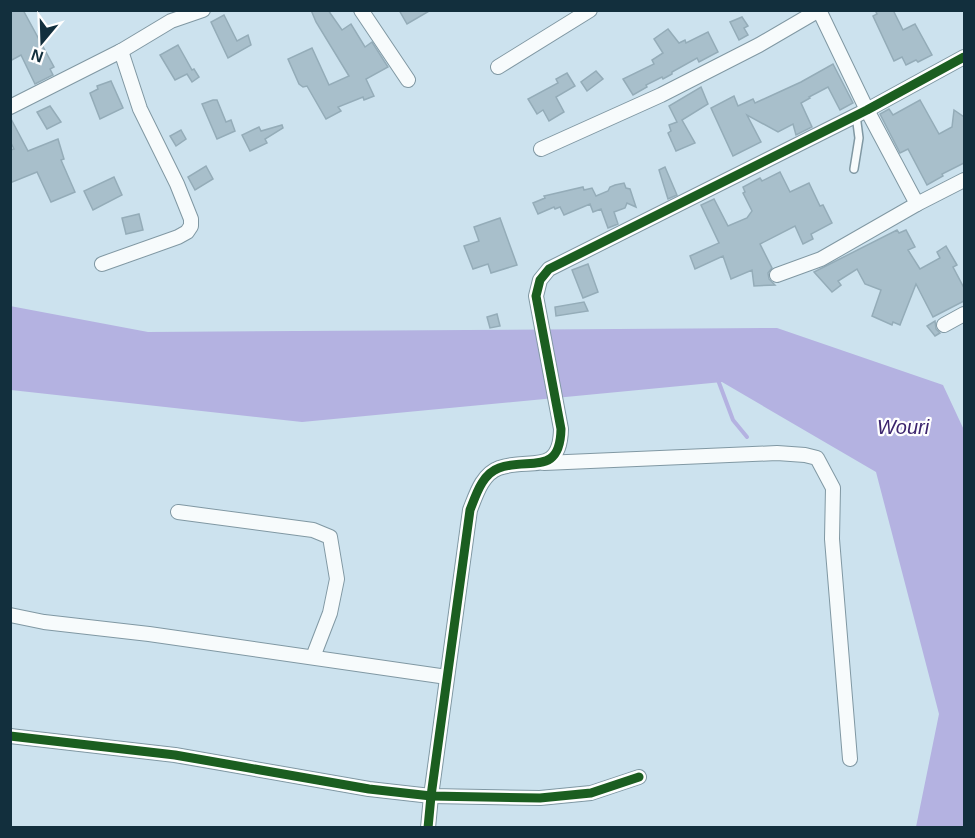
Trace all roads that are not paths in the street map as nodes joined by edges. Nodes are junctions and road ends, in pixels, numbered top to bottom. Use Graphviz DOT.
graph roads {
  1 [pos="203,10"];
  2 [pos="361,10"];
  3 [pos="591,10"];
  4 [pos="819,11"];
  5 [pos="121,51"];
  6 [pos="964,57"];
  7 [pos="498,67"];
  8 [pos="408,80"];
  9 [pos="10,107"];
  10 [pos="862,113"];
  11 [pos="541,149"];
  12 [pos="854,169"];
  13 [pos="964,180"];
  14 [pos="917,204"];
  15 [pos="102,264"];
  16 [pos="777,275"];
  17 [pos="964,314"];
  18 [pos="944,325"];
  19 [pos="544,463"];
  20 [pos="178,512"];
  21 [pos="10,615"];
  22 [pos="313,657"];
  23 [pos="447,678"];
  24 [pos="10,736"];
  25 [pos="850,759"];
  26 [pos="639,777"];
  27 [pos="431,796"];
  28 [pos="428,828"];
  1 -- 5 [label="street"];
  2 -- 8 [label="street"];
  3 -- 7 [label="street"];
  4 -- 10 [label="street"];
  4 -- 11 [label="street"];
  5 -- 9 [label="street"];
  5 -- 15 [label="street"];
  6 -- 10 [label="street"];
  10 -- 12 [label="lane"];
  10 -- 14 [label="street"];
  10 -- 19 [label="street"];
  13 -- 14 [label="street"];
  14 -- 16 [label="street"];
  17 -- 18 [label="street"];
  19 -- 23 [label="street"];
  19 -- 25 [label="street"];
  20 -- 22 [label="street"];
  21 -- 22 [label="street"];
  22 -- 23 [label="street"];
  23 -- 27 [label="street"];
  24 -- 27 [label="street"];
  26 -- 27 [label="street"];
  27 -- 28 [label="street"];
}
